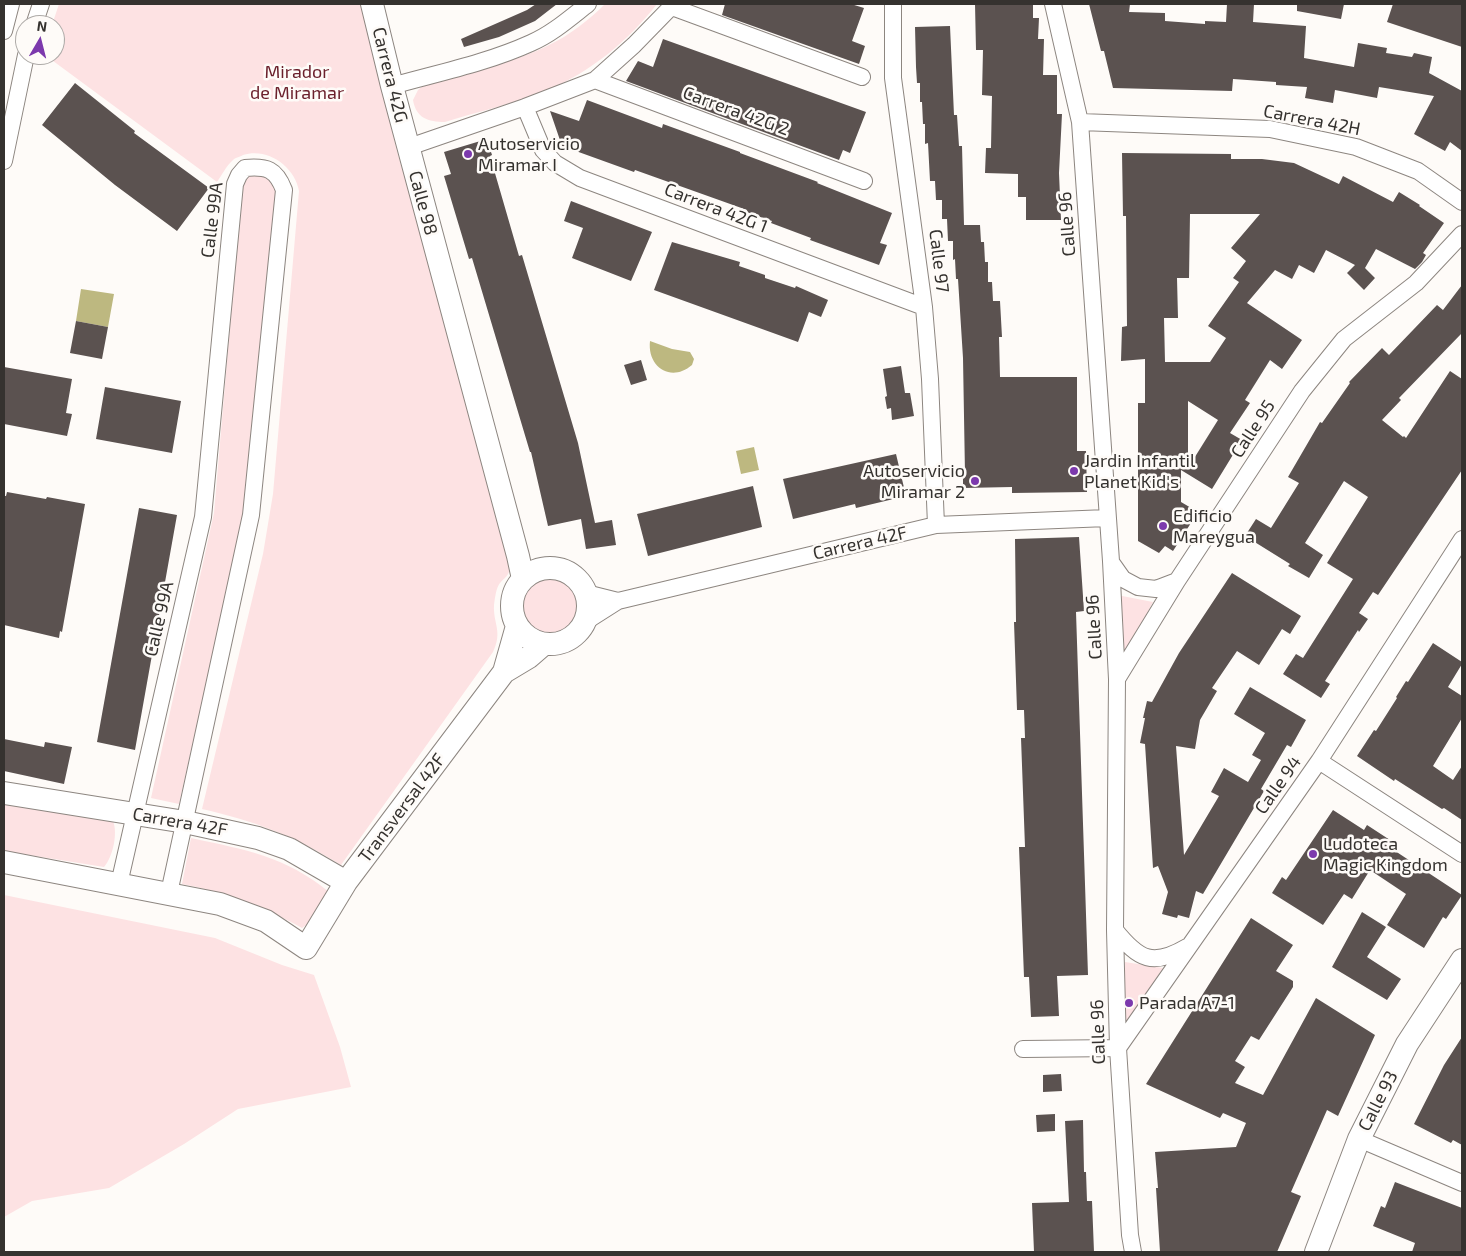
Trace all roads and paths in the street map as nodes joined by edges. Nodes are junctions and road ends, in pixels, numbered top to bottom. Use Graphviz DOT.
graph roads {
  1 [pos="11,4"];
  2 [pos="372,4"];
  3 [pos="588,4"];
  4 [pos="894,4"];
  5 [pos="1053,4"];
  6 [pos="673,6"];
  7 [pos="4,31"];
  8 [pos="24,65"];
  9 [pos="862,77"];
  10 [pos="595,80"];
  11 [pos="392,86"];
  12 [pos="525,107"];
  13 [pos="1080,122"];
  14 [pos="408,147"];
  15 [pos="4,161"];
  16 [pos="864,181"];
  17 [pos="1462,202"];
  18 [pos="1462,234"];
  19 [pos="924,307"];
  20 [pos="1107,518"];
  21 [pos="936,524"];
  22 [pos="1462,540"];
  23 [pos="1110,562"];
  24 [pos="532,574"];
  25 [pos="1177,581"];
  26 [pos="586,593"];
  27 [pos="618,601"];
  28 [pos="585,622"];
  29 [pos="517,626"];
  30 [pos="544,644"];
  31 [pos="504,672"];
  32 [pos="1117,679"];
  33 [pos="1319,761"];
  34 [pos="4,793"];
  35 [pos="134,813"];
  36 [pos="185,822"];
  37 [pos="1462,854"];
  38 [pos="4,862"];
  39 [pos="346,882"];
  40 [pos="119,884"];
  41 [pos="169,893"];
  42 [pos="1116,930"];
  43 [pos="1189,946"];
  44 [pos="1462,960"];
  45 [pos="1118,1048"];
  46 [pos="1023,1049"];
  47 [pos="1359,1139"];
  48 [pos="1462,1182"];
  49 [pos="1133,1252"];
  50 [pos="1316,1252"];
  1 -- 7 [label="street"];
  2 -- 11 [label="street, Carrera 42G"];
  3 -- 11 [label="street"];
  4 -- 19 [label="street, Calle 97"];
  5 -- 13 [label="street, Calle 96"];
  6 -- 9 [label="street"];
  6 -- 10 [label="street, Calle 98"];
  8 -- 15 [label="street"];
  10 -- 12 [label="street, Calle 98"];
  10 -- 16 [label="street, Carrera 42G 2"];
  11 -- 14 [label="street, Carrera 42G"];
  12 -- 14 [label="street, Calle 98"];
  12 -- 19 [label="street, Carrera 42G 1"];
  13 -- 17 [label="street, Carrera 42H"];
  13 -- 20 [label="street, Calle 96"];
  14 -- 24 [label="street, Calle 98"];
  18 -- 25 [label="street, Calle 95"];
  19 -- 21 [label="street, Calle 97"];
  20 -- 21 [label="street, Carrera 42F"];
  20 -- 23 [label="street, Calle 96"];
  21 -- 27 [label="street, Carrera 42F"];
  22 -- 33 [label="street, Calle 94"];
  23 -- 25 [label="street"];
  23 -- 32 [label="street, Calle 96"];
  24 -- 26 [label="street"];
  24 -- 29 [label="street"];
  25 -- 32 [label="street, Calle 95"];
  26 -- 27 [label="street, Carrera 42F"];
  26 -- 28 [label="street"];
  27 -- 28 [label="street, Carrera 42F"];
  28 -- 30 [label="street"];
  29 -- 30 [label="street"];
  29 -- 31 [label="street, Transversal 42F"];
  30 -- 31 [label="street, Transversal 42F"];
  31 -- 39 [label="street, Transversal 42F"];
  32 -- 42 [label="street, Calle 96"];
  33 -- 37 [label="street"];
  33 -- 43 [label="street, Calle 94"];
  34 -- 35 [label="street, Carrera 42F"];
  35 -- 36 [label="street, Carrera 42F"];
  35 -- 36 [label="street, Calle 99A"];
  35 -- 40 [label="street, Calle 99A"];
  36 -- 39 [label="street, Carrera 42F"];
  36 -- 41 [label="street, Calle 99A"];
  38 -- 40 [label="street"];
  39 -- 41 [label="street, Transversal 42F"];
  40 -- 41 [label="street"];
  42 -- 43 [label="street"];
  42 -- 45 [label="street, Calle 96"];
  43 -- 45 [label="street, Calle 94"];
  44 -- 47 [label="street, Calle 93"];
  45 -- 46 [label="street"];
  45 -- 49 [label="street, Calle 96"];
  47 -- 48 [label="street"];
  47 -- 50 [label="street, Calle 93"];
}
